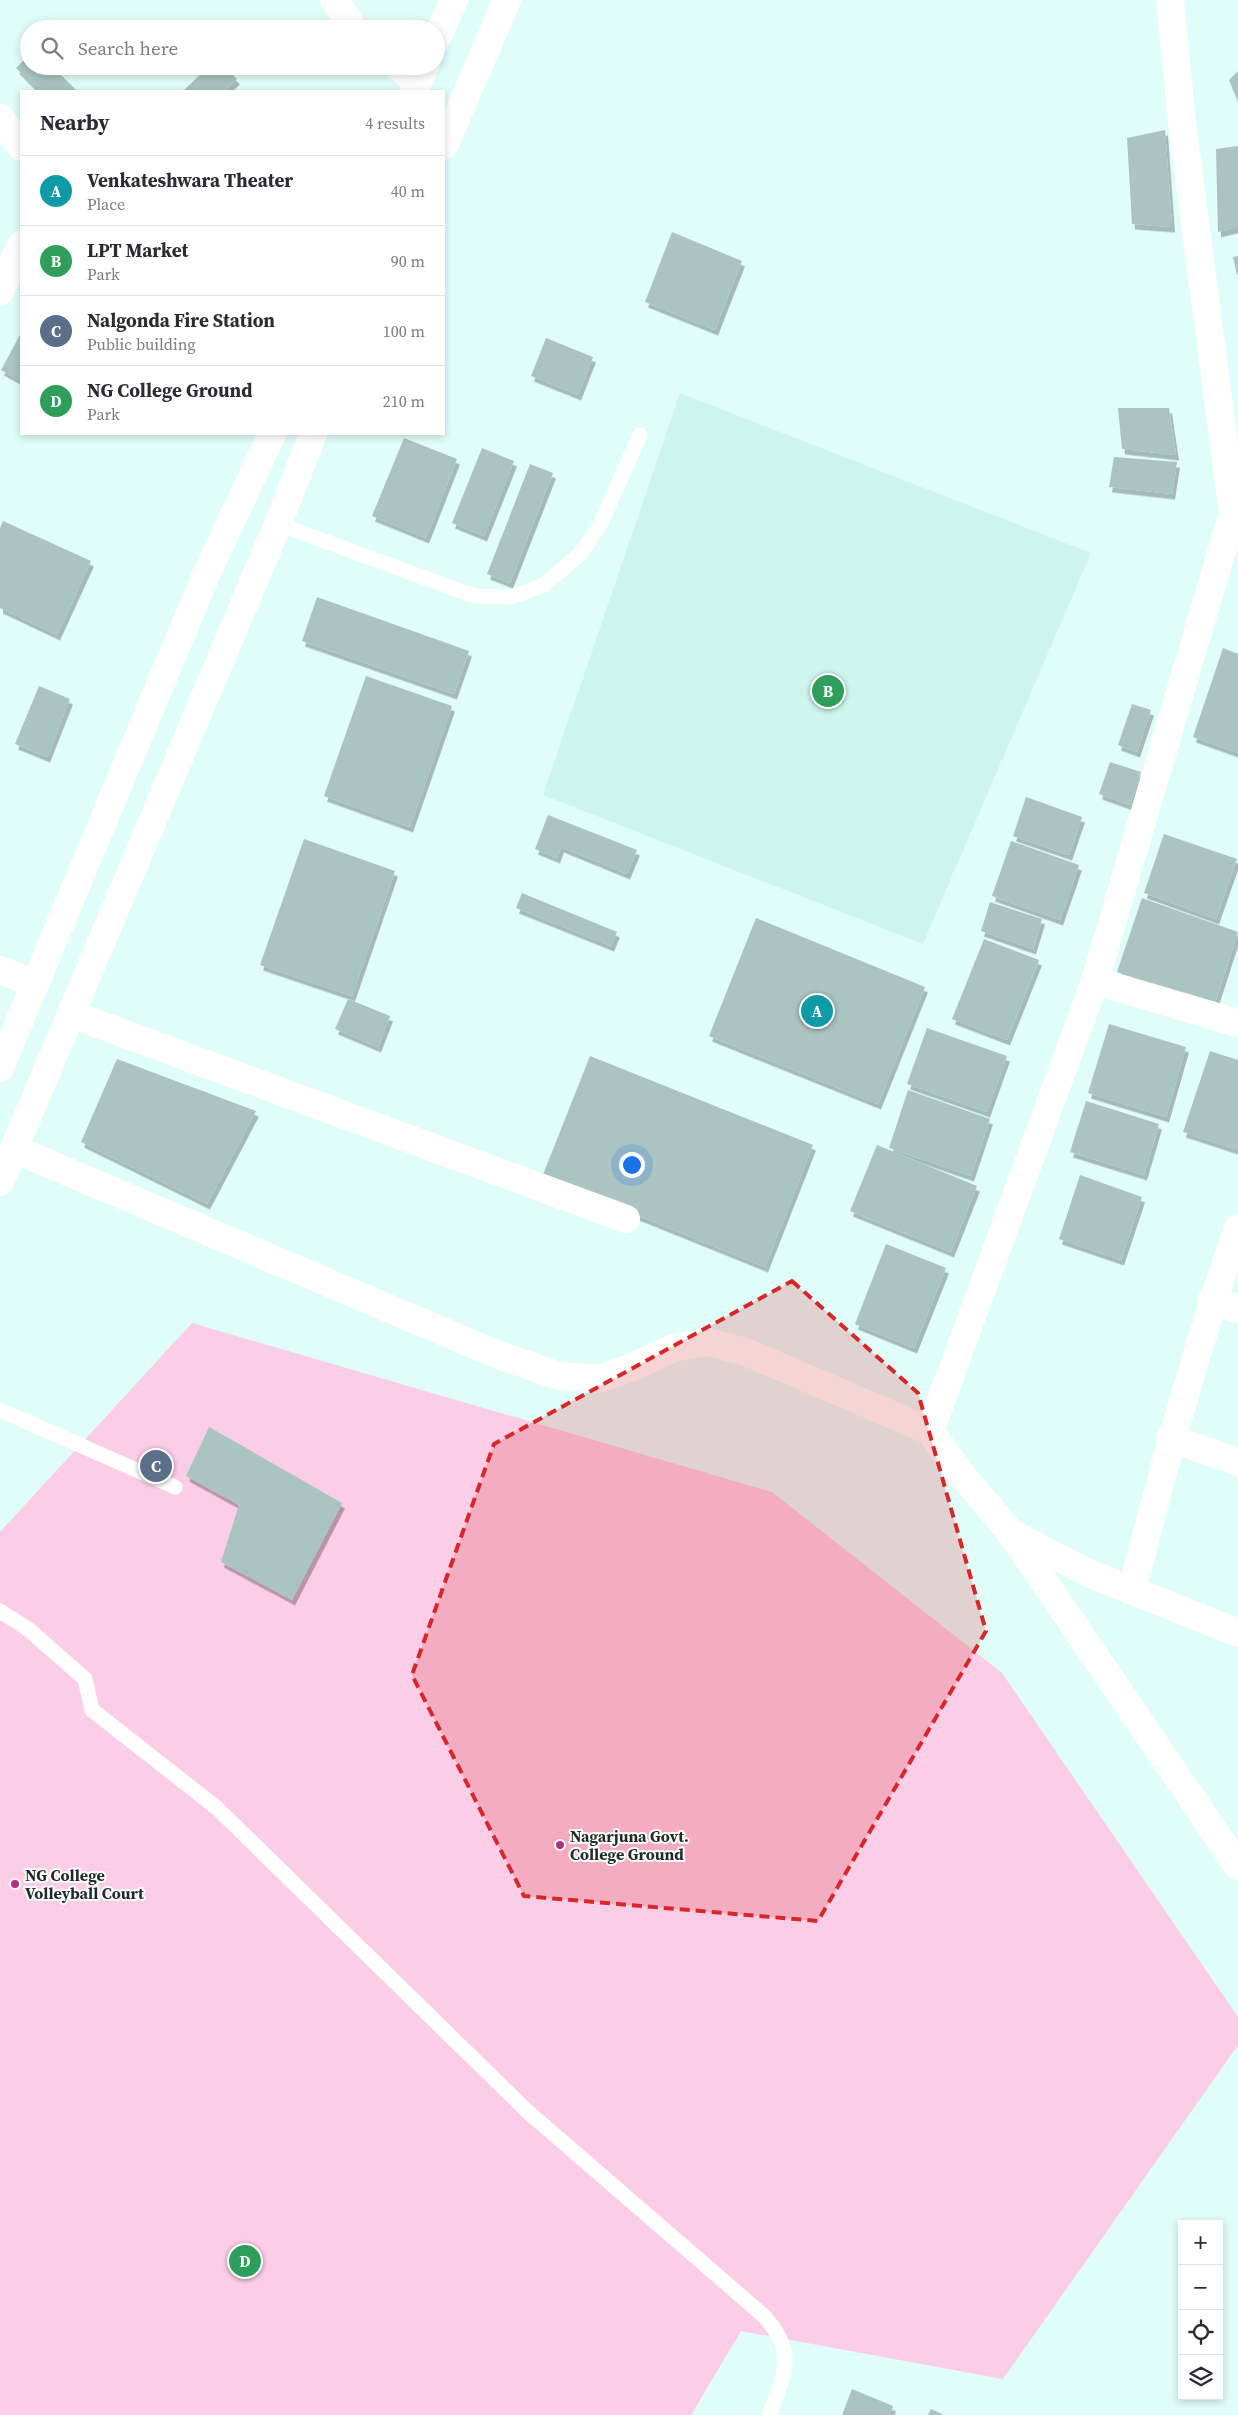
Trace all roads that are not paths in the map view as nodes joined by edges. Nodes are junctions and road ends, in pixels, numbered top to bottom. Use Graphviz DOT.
graph roads {
  1 [pos="334,0"];
  2 [pos="454,0"];
  3 [pos="507,0"];
  4 [pos="1170,0"];
  5 [pos="348,20"];
  6 [pos="445,20"];
  7 [pos="0,118"];
  8 [pos="445,144"];
  9 [pos="20,146"];
  10 [pos="12,258"];
  11 [pos="0,291"];
  12 [pos="272,435"];
  13 [pos="313,435"];
  14 [pos="640,435"];
  15 [pos="1235,514"];
  16 [pos="278,524"];
  17 [pos="0,970"];
  18 [pos="1095,981"];
  19 [pos="35,984"];
  20 [pos="71,1014"];
  21 [pos="1238,1023"];
  22 [pos="0,1068"];
  23 [pos="14,1149"];
  24 [pos="0,1182"];
  25 [pos="626,1219"];
  26 [pos="1238,1228"];
  27 [pos="1212,1300"];
  28 [pos="1238,1309"];
  29 [pos="0,1410"];
  30 [pos="930,1431"];
  31 [pos="1170,1438"];
  32 [pos="1238,1462"];
  33 [pos="175,1487"];
  34 [pos="1011,1533"];
  35 [pos="1132,1591"];
  36 [pos="0,1611"];
  37 [pos="1238,1634"];
  38 [pos="1238,1866"];
  39 [pos="770,2415"];
  1 -- 5 [label="street"];
  2 -- 6 [label="street"];
  3 -- 8 [label="street"];
  4 -- 15 [label="street"];
  7 -- 9 [label="street"];
  10 -- 11 [label="street"];
  12 -- 19 [label="street"];
  13 -- 16 [label="street"];
  14 -- 16 [label="lane"];
  15 -- 18 [label="street"];
  16 -- 20 [label="street"];
  17 -- 19 [label="street"];
  18 -- 21 [label="street"];
  18 -- 30 [label="street"];
  19 -- 22 [label="street"];
  20 -- 23 [label="street"];
  20 -- 25 [label="street"];
  23 -- 24 [label="street"];
  23 -- 30 [label="street"];
  26 -- 27 [label="street"];
  27 -- 28 [label="street"];
  27 -- 31 [label="street"];
  29 -- 33 [label="lane"];
  30 -- 34 [label="street"];
  31 -- 32 [label="street"];
  31 -- 35 [label="street"];
  34 -- 35 [label="street"];
  34 -- 38 [label="street"];
  35 -- 37 [label="street"];
  36 -- 39 [label="lane"];
}
